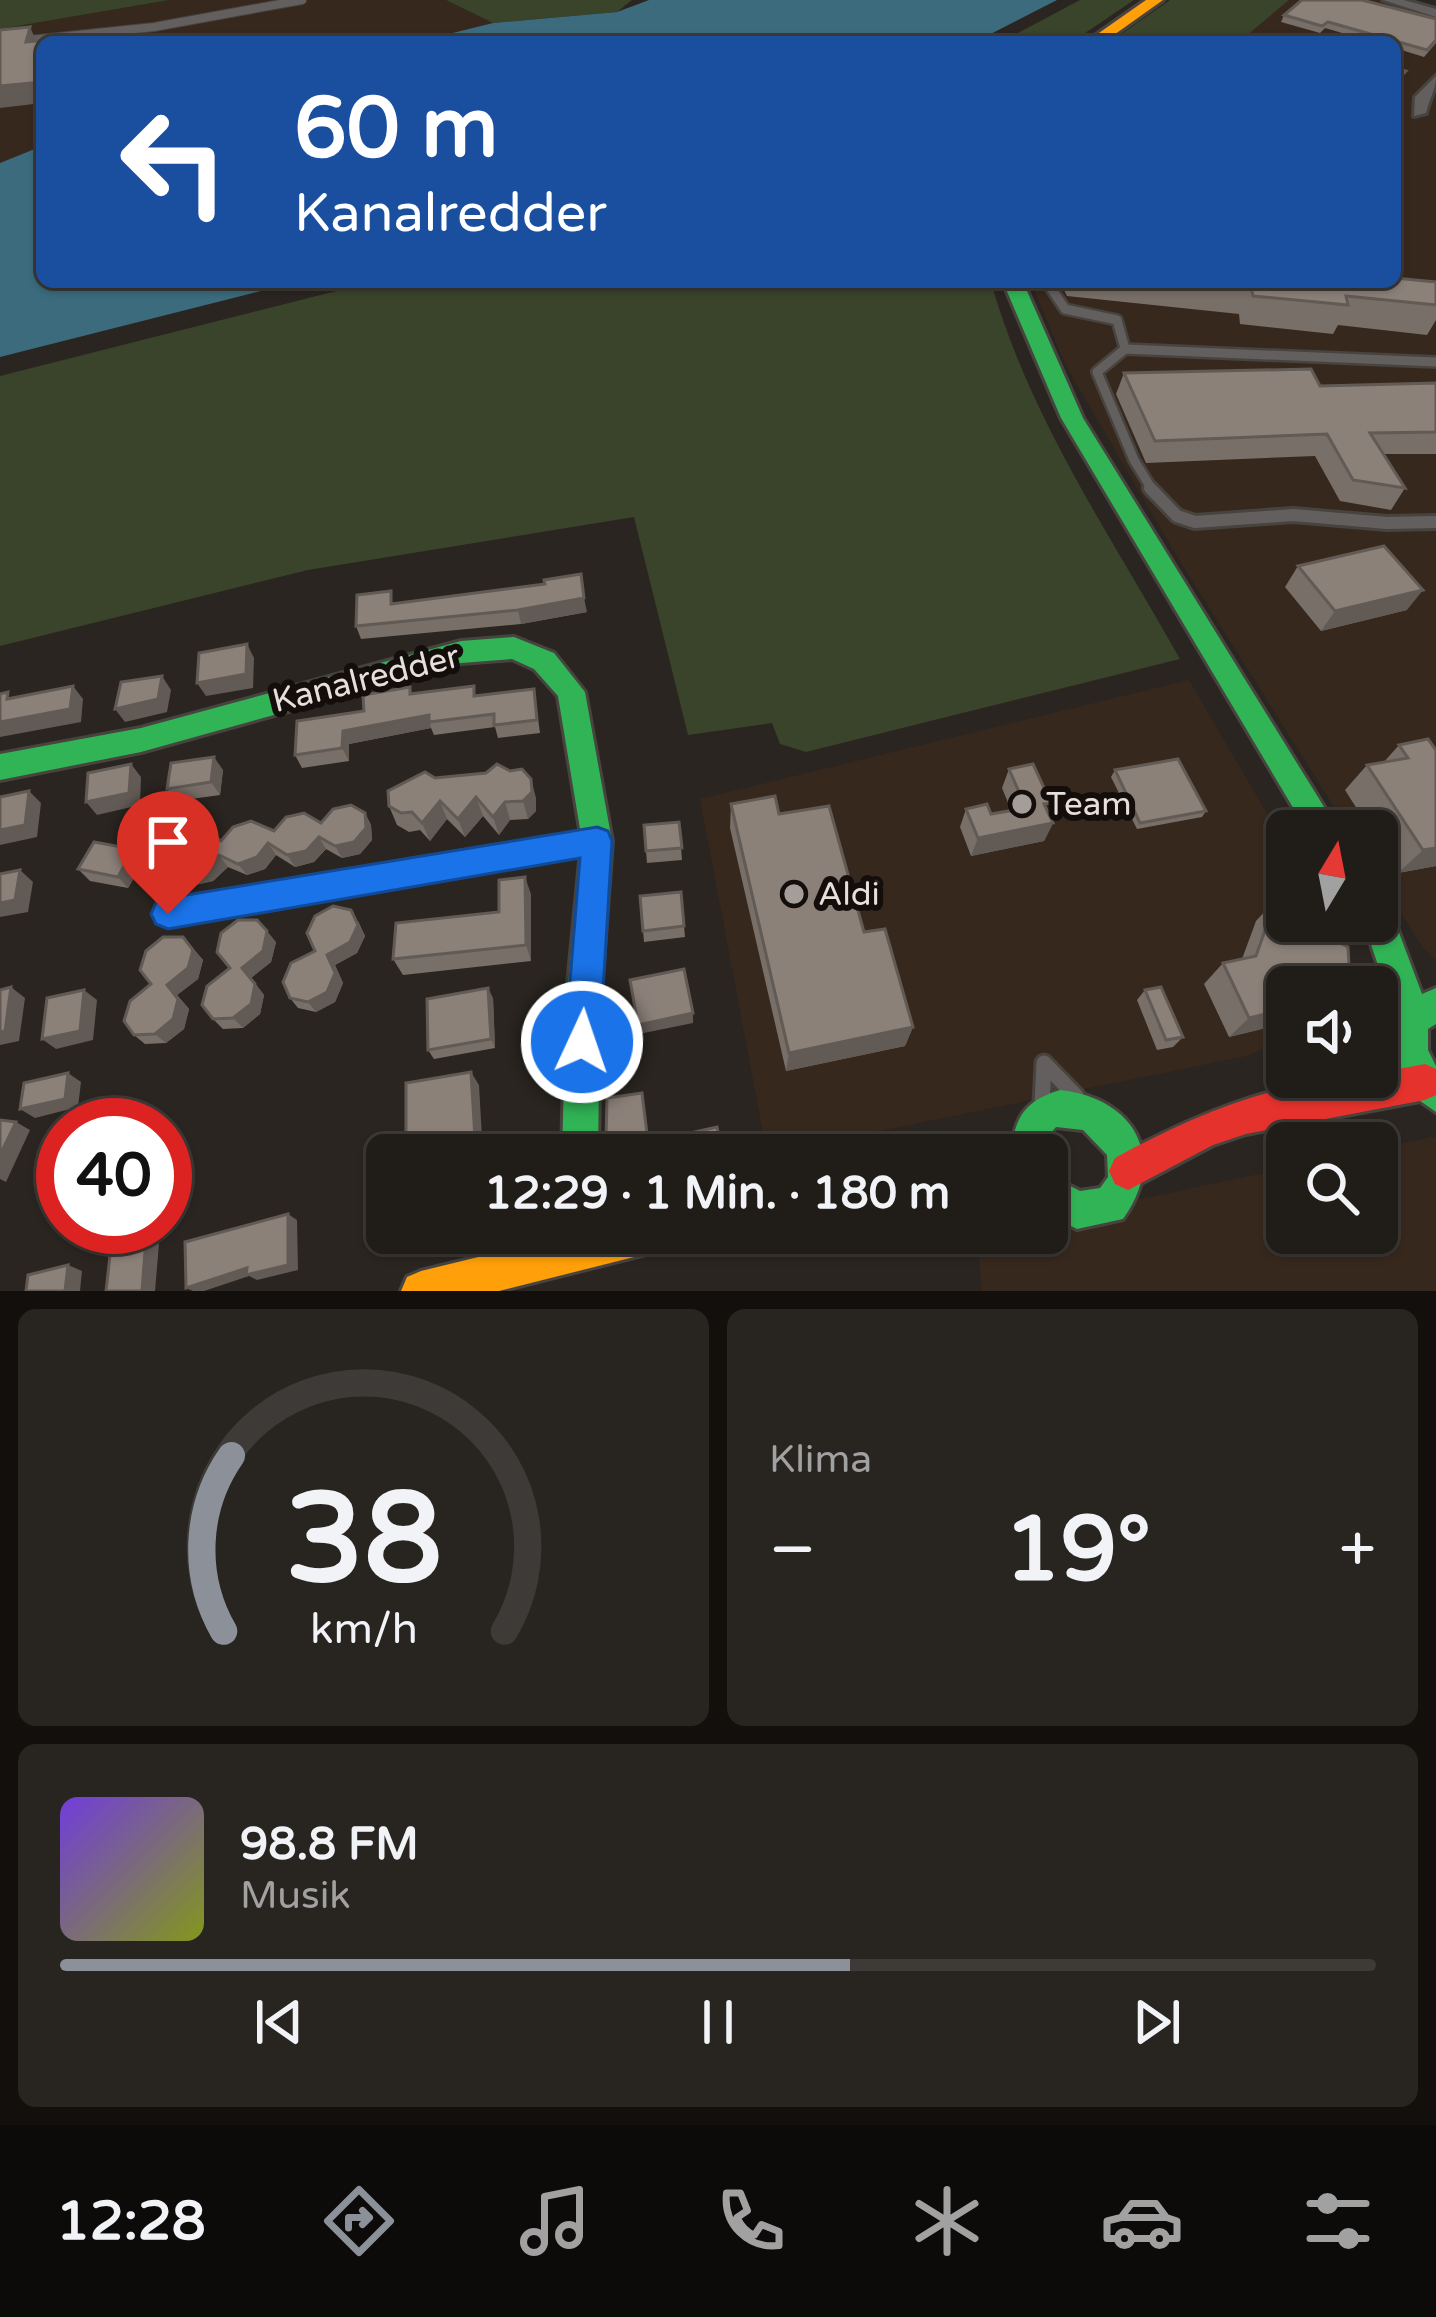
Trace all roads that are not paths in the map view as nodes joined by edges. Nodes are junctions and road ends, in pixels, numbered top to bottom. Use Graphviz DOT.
graph roads {
  1 [pos="302,0"];
  2 [pos="1156,0"];
  3 [pos="1390,0"];
  4 [pos="1436,13"];
  5 [pos="68,36"];
  6 [pos="1103,36"];
  7 [pos="36,40"];
  8 [pos="0,44"];
  9 [pos="1436,80"];
  10 [pos="1418,113"];
  11 [pos="1015,288"];
  12 [pos="1048,288"];
  13 [pos="1125,349"];
  14 [pos="1436,362"];
  15 [pos="1436,522"];
  16 [pos="0,766"];
  17 [pos="1311,810"];
  18 [pos="597,841"];
  19 [pos="168,914"];
  20 [pos="1398,941"];
  21 [pos="1390,942"];
  22 [pos="1420,967"];
  23 [pos="1425,1011"];
  24 [pos="1408,1046"];
  25 [pos="1398,1054"];
  26 [pos="1431,1088"];
  27 [pos="1398,1091"];
  28 [pos="1329,1098"];
  29 [pos="1043,1114"];
  30 [pos="1098,1118"];
  31 [pos="1205,1129"];
  32 [pos="580,1134"];
  33 [pos="1031,1134"];
  34 [pos="1128,1172"];
  35 [pos="1068,1207"];
  36 [pos="540,1254"];
  37 [pos="421,1291"];
  1 -- 5 [label="lane"];
  2 -- 6 [label="street"];
  3 -- 4 [label="street"];
  7 -- 8 [label="lane"];
  9 -- 10 [label="street"];
  11 -- 17 [label="street"];
  12 -- 13 [label="lane"];
  13 -- 14 [label="lane"];
  13 -- 15 [label="lane"];
  16 -- 18 [label="street, Kanalredder"];
  18 -- 19 [label="street"];
  18 -- 32 [label="street, Kanalredder"];
  20 -- 22 [label="street"];
  21 -- 23 [label="street"];
  23 -- 24 [label="street"];
  24 -- 25 [label="street"];
  24 -- 26 [label="street"];
  26 -- 27 [label="street"];
  28 -- 31 [label="street"];
  29 -- 30 [label="street"];
  29 -- 30 [label="lane"];
  29 -- 33 [label="street"];
  30 -- 31 [label="street"];
  30 -- 34 [label="street"];
  31 -- 34 [label="street"];
  34 -- 35 [label="street"];
  36 -- 37 [label="street"];
}
